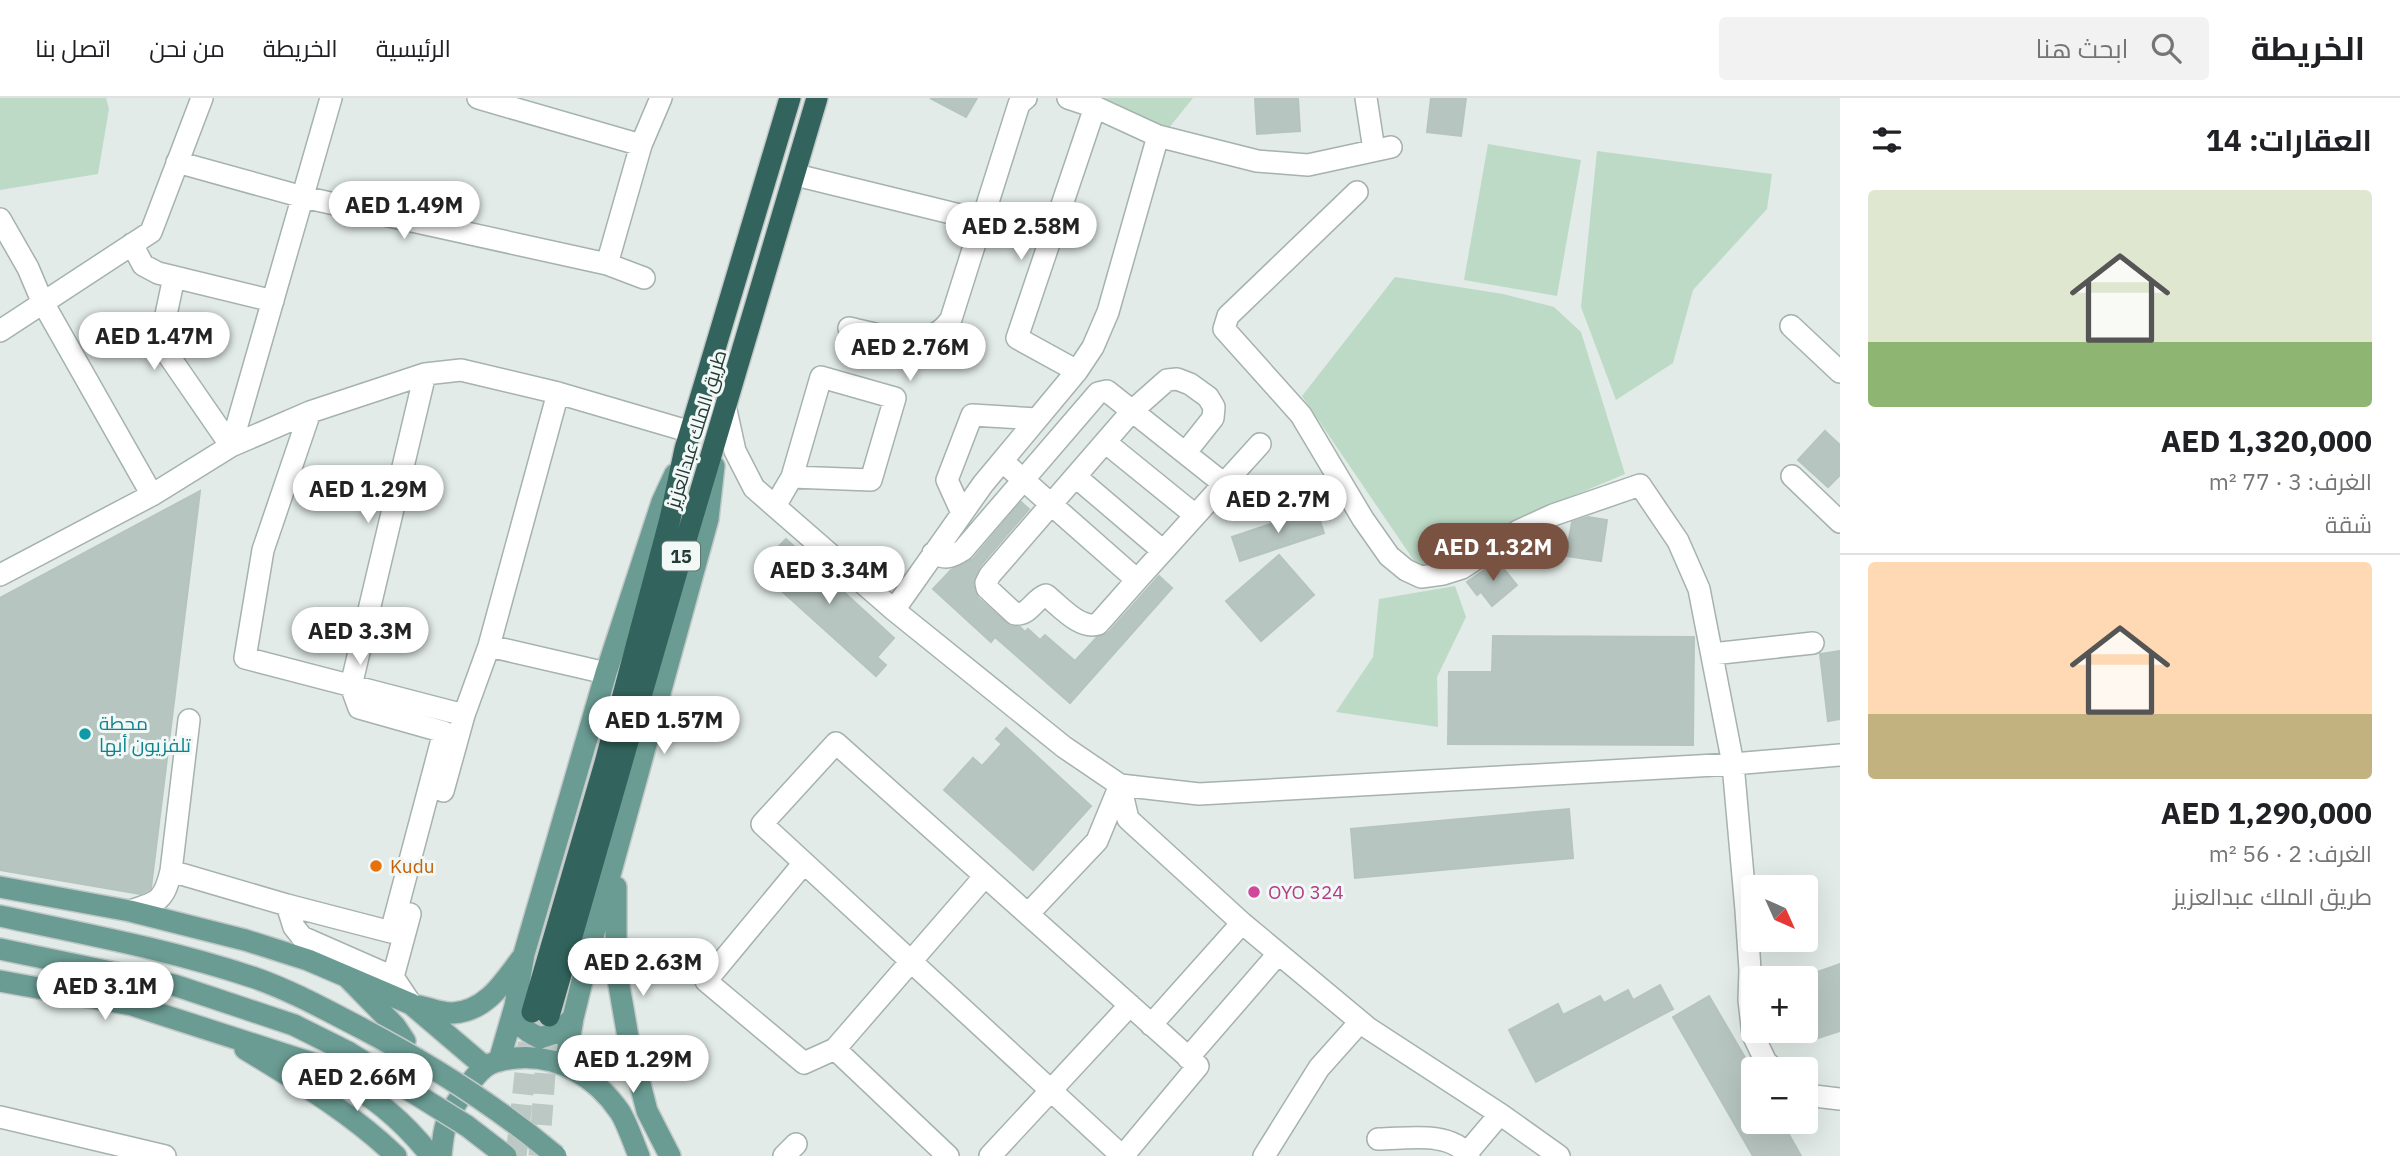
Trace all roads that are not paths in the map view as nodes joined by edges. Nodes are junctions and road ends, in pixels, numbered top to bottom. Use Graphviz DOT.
graph roads {
  1 [pos="202,98"];
  2 [pos="331,98"];
  3 [pos="478,98"];
  4 [pos="661,98"];
  5 [pos="790,98"];
  6 [pos="817,98"];
  7 [pos="1026,98"];
  8 [pos="1068,98"];
  9 [pos="1366,98"];
  10 [pos="1096,107"];
  11 [pos="1157,136"];
  12 [pos="640,145"];
  13 [pos="177,162"];
  14 [pos="796,175"];
  15 [pos="1357,192"];
  16 [pos="303,197"];
  17 [pos="0,219"];
  18 [pos="980,220"];
  19 [pos="8,240"];
  20 [pos="132,244"];
  21 [pos="607,264"];
  22 [pos="174,277"];
  23 [pos="643,278"];
  24 [pos="273,301"];
  25 [pos="42,302"];
  26 [pos="1791,326"];
  27 [pos="849,328"];
  28 [pos="0,331"];
  29 [pos="1077,371"];
  30 [pos="1840,372"];
  31 [pos="425,374"];
  32 [pos="558,393"];
  33 [pos="726,410"];
  34 [pos="1132,411"];
  35 [pos="310,412"];
  36 [pos="1037,419"];
  37 [pos="688,441"];
  38 [pos="717,442"];
  39 [pos="1105,442"];
  40 [pos="1260,444"];
  41 [pos="231,446"];
  42 [pos="1186,452"];
  43 [pos="1002,461"];
  44 [pos="1792,476"];
  45 [pos="792,477"];
  46 [pos="1076,477"];
  47 [pos="1023,481"];
  48 [pos="1224,484"];
  49 [pos="152,495"];
  50 [pos="775,506"];
  51 [pos="1051,506"];
  52 [pos="962,513"];
  53 [pos="1837,514"];
  54 [pos="1195,515"];
  55 [pos="1163,551"];
  56 [pos="933,553"];
  57 [pos="0,575"];
  58 [pos="1137,580"];
  59 [pos="894,610"];
  60 [pos="1813,643"];
  61 [pos="489,646"];
  62 [pos="1712,654"];
  63 [pos="606,673"];
  64 [pos="351,686"];
  65 [pos="464,715"];
  66 [pos="188,720"];
  67 [pos="1840,755"];
  68 [pos="1733,764"];
  69 [pos="1120,785"];
  70 [pos="620,840"];
  71 [pos="804,863"];
  72 [pos="171,871"];
  73 [pos="985,876"];
  74 [pos="0,887"];
  75 [pos="286,905"];
  76 [pos="130,912"];
  77 [pos="1028,914"];
  78 [pos="0,916"];
  79 [pos="1242,923"];
  80 [pos="0,949"];
  81 [pos="524,954"];
  82 [pos="1278,954"];
  83 [pos="911,962"];
  84 [pos="346,976"];
  85 [pos="393,977"];
  86 [pos="1,981"];
  87 [pos="411,1004"];
  88 [pos="1130,1005"];
  89 [pos="532,1011"];
  90 [pos="573,1018"];
  91 [pos="1360,1022"];
  92 [pos="1151,1025"];
  93 [pos="216,1031"];
  94 [pos="835,1049"];
  95 [pos="295,1056"];
  96 [pos="1764,1057"];
  97 [pos="1188,1058"];
  98 [pos="492,1064"];
  99 [pos="565,1065"];
  100 [pos="1051,1091"];
  101 [pos="1818,1096"];
  102 [pos="1840,1099"];
  103 [pos="1500,1114"];
  104 [pos="0,1117"];
  105 [pos="1378,1139"];
  106 [pos="1468,1154"];
  107 [pos="165,1156"];
  108 [pos="396,1156"];
  109 [pos="431,1156"];
  110 [pos="440,1156"];
  111 [pos="506,1156"];
  112 [pos="556,1156"];
  113 [pos="639,1156"];
  114 [pos="670,1156"];
  115 [pos="948,1156"];
  116 [pos="990,1156"];
  117 [pos="1122,1156"];
  118 [pos="1264,1156"];
  119 [pos="1559,1156"];
  1 -- 13 [label="street"];
  2 -- 16 [label="street"];
  3 -- 12 [label="street"];
  4 -- 12 [label="street"];
  5 -- 37 [label="highway, طريق الملك عبدالعزيز / 15"];
  6 -- 14 [label="highway, طريق الملك عبدالعزيز / 15"];
  7 -- 18 [label="street"];
  8 -- 10 [label="street"];
  9 -- 11 [label="street"];
  10 -- 11 [label="street"];
  10 -- 29 [label="street"];
  11 -- 29 [label="street"];
  12 -- 21 [label="street"];
  13 -- 16 [label="street"];
  13 -- 20 [label="street"];
  14 -- 18 [label="street"];
  14 -- 33 [label="highway, طريق الملك عبدالعزيز / 15"];
  15 -- 62 [label="street"];
  16 -- 21 [label="street"];
  16 -- 24 [label="street"];
  17 -- 19 [label="street"];
  18 -- 27 [label="street"];
  19 -- 25 [label="street"];
  20 -- 22 [label="street"];
  20 -- 25 [label="street"];
  21 -- 23 [label="street"];
  22 -- 24 [label="street"];
  22 -- 41 [label="street"];
  24 -- 41 [label="street"];
  25 -- 28 [label="street"];
  25 -- 49 [label="street"];
  26 -- 30 [label="street"];
  29 -- 36 [label="street"];
  31 -- 32 [label="street"];
  31 -- 35 [label="street"];
  31 -- 64 [label="street"];
  32 -- 37 [label="street"];
  32 -- 61 [label="street"];
  33 -- 38 [label="highway, طريق الملك عبدالعزيز / 15"];
  33 -- 50 [label="street"];
  34 -- 39 [label="street"];
  34 -- 42 [label="street"];
  34 -- 42 [label="street"];
  34 -- 47 [label="street"];
  35 -- 41 [label="street"];
  35 -- 64 [label="street"];
  36 -- 43 [label="street"];
  36 -- 52 [label="street"];
  37 -- 63 [label="main road"];
  37 -- 89 [label="highway, طريق الملك عبدالعزيز / 15"];
  38 -- 70 [label="main road"];
  38 -- 89 [label="highway, طريق الملك عبدالعزيز / 15"];
  39 -- 46 [label="street"];
  39 -- 54 [label="street"];
  40 -- 48 [label="street"];
  41 -- 49 [label="street"];
  42 -- 48 [label="street"];
  43 -- 47 [label="street"];
  43 -- 52 [label="street"];
  44 -- 53 [label="street"];
  45 -- 45 [label="street"];
  45 -- 50 [label="street"];
  46 -- 51 [label="street"];
  46 -- 55 [label="street"];
  47 -- 51 [label="street"];
  47 -- 56 [label="street"];
  48 -- 54 [label="street"];
  49 -- 57 [label="street"];
  50 -- 59 [label="street"];
  51 -- 58 [label="street"];
  51 -- 58 [label="street"];
  52 -- 56 [label="street"];
  54 -- 55 [label="street"];
  55 -- 58 [label="street"];
  56 -- 59 [label="street"];
  59 -- 69 [label="street"];
  60 -- 62 [label="street"];
  61 -- 63 [label="street"];
  61 -- 65 [label="street"];
  62 -- 68 [label="street"];
  63 -- 81 [label="main road"];
  64 -- 65 [label="street"];
  64 -- 75 [label="street"];
  65 -- 85 [label="street"];
  66 -- 72 [label="street"];
  67 -- 68 [label="street"];
  68 -- 69 [label="street"];
  68 -- 96 [label="street"];
  69 -- 77 [label="street"];
  69 -- 79 [label="street"];
  70 -- 90 [label="main road"];
  70 -- 114 [label="main road"];
  71 -- 73 [label="street"];
  71 -- 83 [label="street"];
  71 -- 94 [label="street"];
  72 -- 75 [label="street"];
  72 -- 76 [label="street"];
  73 -- 77 [label="street"];
  73 -- 83 [label="street"];
  74 -- 76 [label="main road"];
  75 -- 85 [label="street"];
  76 -- 84 [label="main road"];
  77 -- 88 [label="street"];
  78 -- 112 [label="main road, bridge"];
  79 -- 82 [label="street"];
  79 -- 92 [label="street"];
  80 -- 111 [label="main road, bridge"];
  81 -- 87 [label="main road"];
  81 -- 89 [label="main road"];
  82 -- 91 [label="street"];
  82 -- 97 [label="street"];
  83 -- 94 [label="street"];
  83 -- 100 [label="street"];
  84 -- 87 [label="main road"];
  84 -- 95 [label="main road"];
  85 -- 87 [label="street"];
  86 -- 93 [label="main road"];
  87 -- 98 [label="main road"];
  88 -- 92 [label="street"];
  88 -- 100 [label="street"];
  89 -- 90 [label="main road"];
  89 -- 98 [label="main road"];
  90 -- 99 [label="main road"];
  91 -- 103 [label="street"];
  91 -- 118 [label="street"];
  92 -- 97 [label="street"];
  93 -- 95 [label="main road"];
  93 -- 108 [label="main road"];
  94 -- 115 [label="street"];
  95 -- 109 [label="main road"];
  97 -- 117 [label="street"];
  98 -- 99 [label="main road"];
  98 -- 110 [label="main road"];
  99 -- 113 [label="main road"];
  100 -- 116 [label="street"];
  100 -- 117 [label="street"];
  101 -- 102 [label="street"];
  103 -- 106 [label="street"];
  103 -- 119 [label="street"];
  104 -- 107 [label="street"];
  105 -- 106 [label="street"];
}
